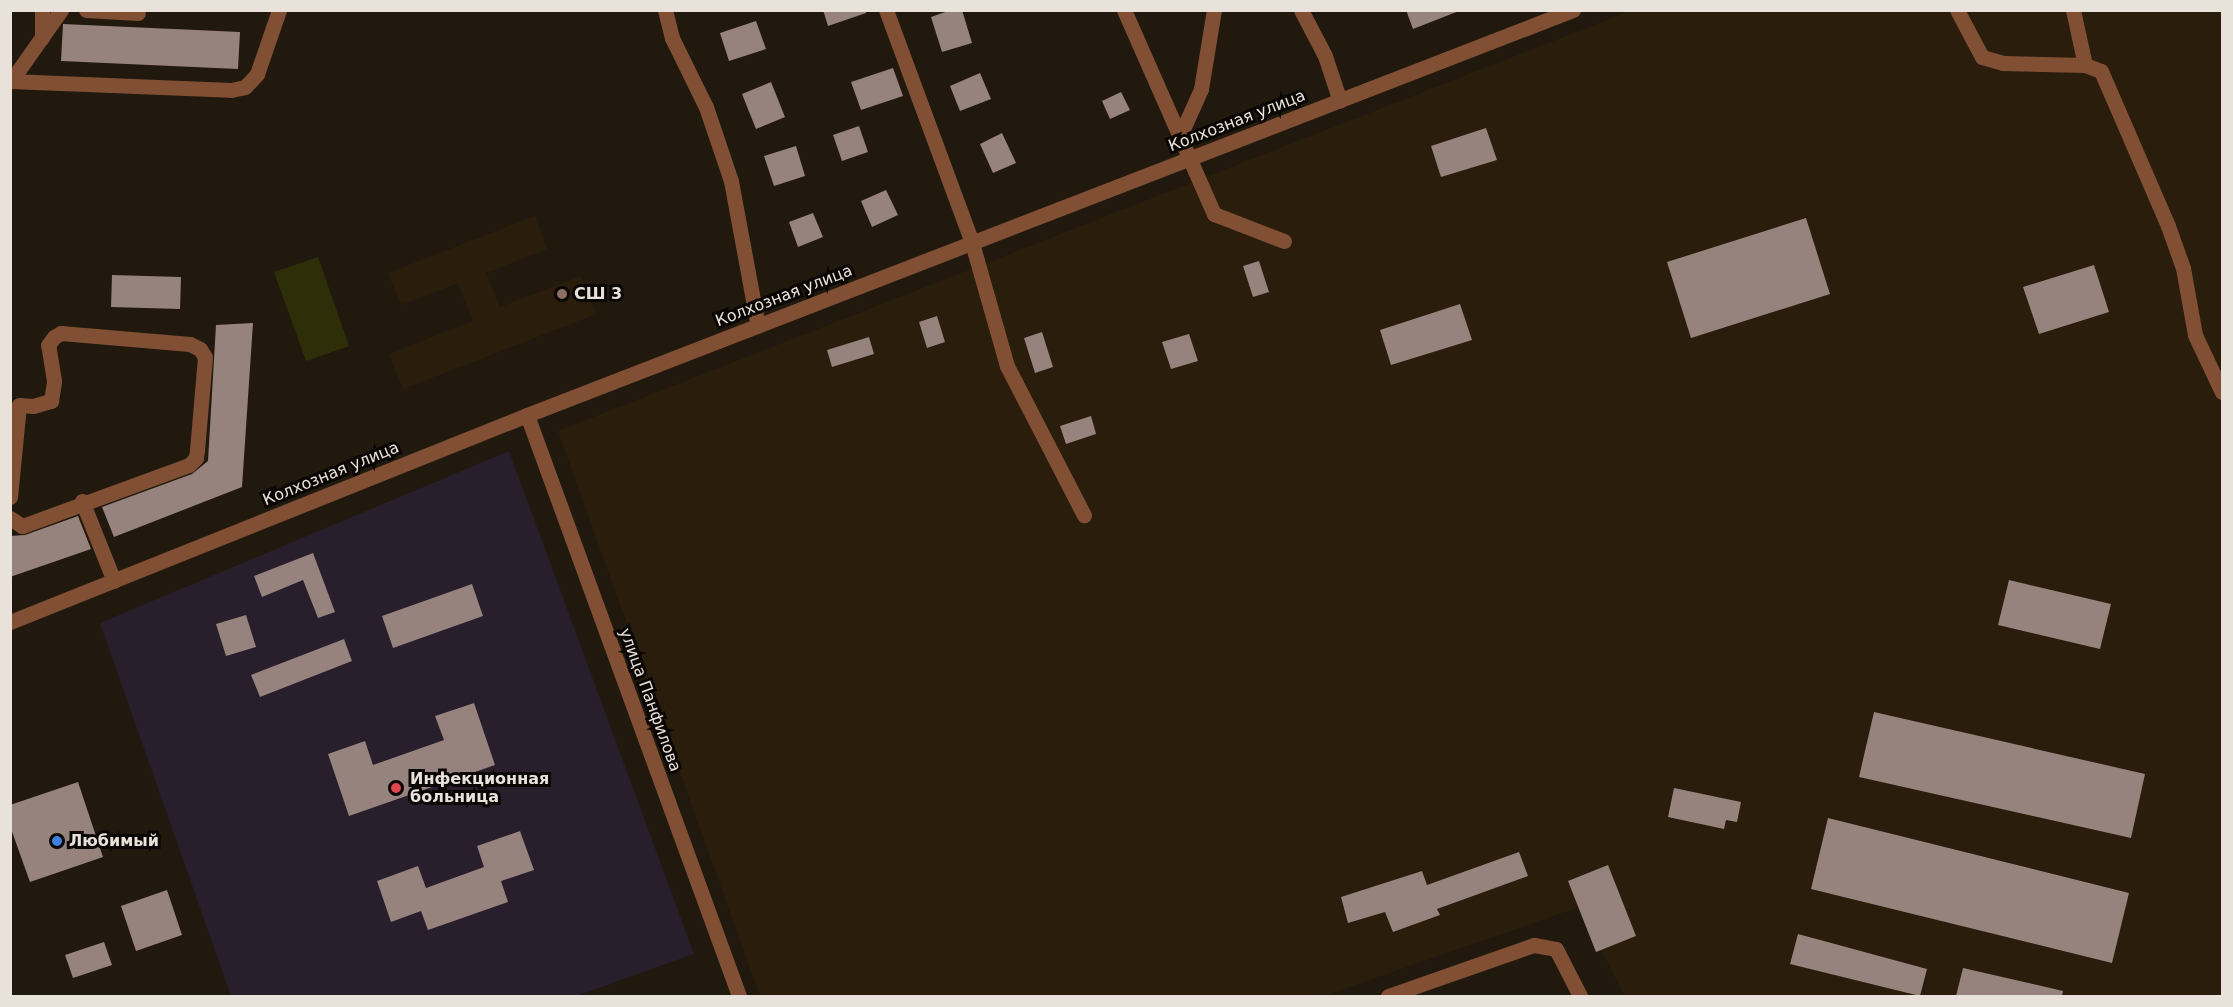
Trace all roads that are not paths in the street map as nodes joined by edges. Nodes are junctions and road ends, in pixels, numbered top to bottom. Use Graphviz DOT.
graph roads {
  1 [pos="42,10"];
  2 [pos="61,10"];
  3 [pos="86,10"];
  4 [pos="279,10"];
  5 [pos="665,10"];
  6 [pos="885,10"];
  7 [pos="1124,10"];
  8 [pos="1214,10"];
  9 [pos="1301,10"];
  10 [pos="1573,10"];
  11 [pos="1957,10"];
  12 [pos="2073,10"];
  13 [pos="138,13"];
  14 [pos="42,38"];
  15 [pos="2085,65"];
  16 [pos="11,81"];
  17 [pos="1340,101"];
  18 [pos="1179,138"];
  19 [pos="1188,159"];
  20 [pos="1284,241"];
  21 [pos="972,243"];
  22 [pos="758,326"];
  23 [pos="2223,392"];
  24 [pos="15,403"];
  25 [pos="527,415"];
  26 [pos="10,497"];
  27 [pos="82,501"];
  28 [pos="1084,514"];
  29 [pos="10,518"];
  30 [pos="114,581"];
  31 [pos="10,622"];
  32 [pos="739,996"];
  33 [pos="1388,996"];
  34 [pos="1580,996"];
  1 -- 14 [label="street"];
  2 -- 14 [label="street"];
  3 -- 13 [label="street"];
  4 -- 16 [label="street"];
  5 -- 22 [label="street"];
  6 -- 21 [label="street"];
  7 -- 18 [label="street"];
  8 -- 18 [label="street"];
  9 -- 17 [label="street"];
  10 -- 17 [label="street, Колхозная улица"];
  11 -- 15 [label="street"];
  12 -- 15 [label="street"];
  14 -- 16 [label="street"];
  15 -- 23 [label="street"];
  17 -- 19 [label="street, Колхозная улица"];
  18 -- 19 [label="street"];
  19 -- 20 [label="street"];
  19 -- 21 [label="street, Колхозная улица"];
  21 -- 22 [label="street, Колхозная улица"];
  21 -- 28 [label="street"];
  22 -- 25 [label="street, Колхозная улица"];
  24 -- 26 [label="street"];
  24 -- 27 [label="street"];
  25 -- 30 [label="street, Колхозная улица"];
  25 -- 32 [label="street, улица Панфилова"];
  27 -- 29 [label="street"];
  27 -- 30 [label="street"];
  30 -- 31 [label="street, Колхозная улица"];
  33 -- 34 [label="street"];
}
